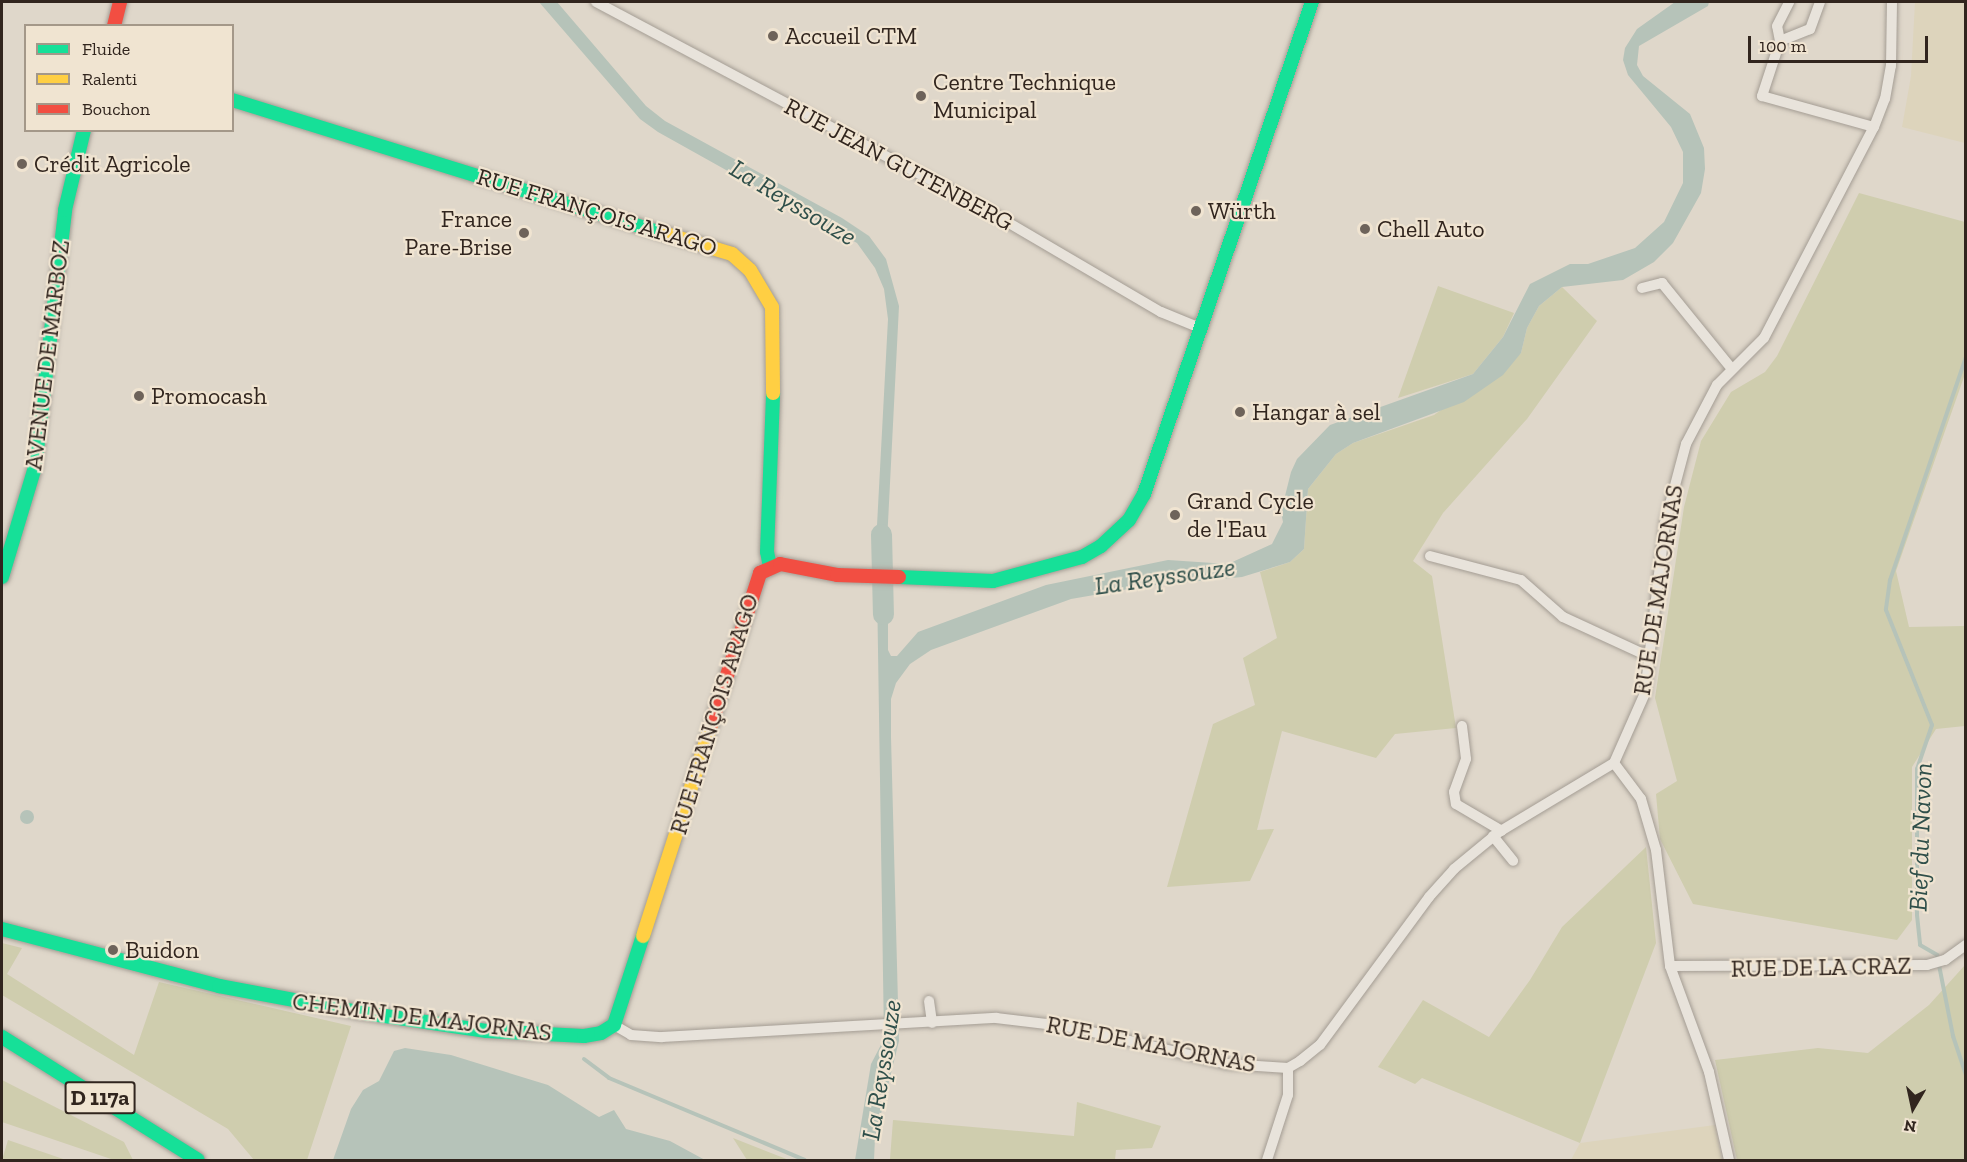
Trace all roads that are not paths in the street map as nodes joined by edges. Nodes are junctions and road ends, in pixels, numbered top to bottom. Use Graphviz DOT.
graph roads {
  1 [pos="120,2"];
  2 [pos="596,2"];
  3 [pos="1312,2"];
  4 [pos="1789,2"];
  5 [pos="1821,2"];
  6 [pos="1892,2"];
  7 [pos="114,24"];
  8 [pos="1780,42"];
  9 [pos="234,101"];
  10 [pos="1874,127"];
  11 [pos="84,132"];
  12 [pos="1642,288"];
  13 [pos="1200,328"];
  14 [pos="1732,369"];
  15 [pos="1431,556"];
  16 [pos="770,567"];
  17 [pos="2,577"];
  18 [pos="1650,657"];
  19 [pos="1462,726"];
  20 [pos="1614,763"];
  21 [pos="1498,834"];
  22 [pos="1513,861"];
  23 [pos="2,929"];
  24 [pos="1965,945"];
  25 [pos="1670,966"];
  26 [pos="929,1000"];
  27 [pos="932,1023"];
  28 [pos="614,1025"];
  29 [pos="2,1037"];
  30 [pos="1288,1068"];
  31 [pos="198,1161"];
  32 [pos="1267,1161"];
  33 [pos="1729,1161"];
  1 -- 7 [label="street"];
  2 -- 13 [label="street, RUE JEAN GUTENBERG"];
  3 -- 13 [label="street"];
  4 -- 8 [label="street"];
  5 -- 8 [label="street"];
  6 -- 10 [label="street, RUE DE MAJORNAS"];
  8 -- 10 [label="street"];
  9 -- 16 [label="street, RUE FRANÇOIS ARAGO"];
  10 -- 14 [label="street, RUE DE MAJORNAS"];
  11 -- 17 [label="street, AVENUE DE MARBOZ"];
  12 -- 14 [label="street"];
  13 -- 16 [label="street"];
  14 -- 18 [label="street, RUE DE MAJORNAS"];
  15 -- 18 [label="street"];
  16 -- 28 [label="street, RUE FRANÇOIS ARAGO"];
  18 -- 20 [label="street, RUE DE MAJORNAS"];
  19 -- 21 [label="street"];
  20 -- 21 [label="street, RUE DE MAJORNAS"];
  20 -- 25 [label="street"];
  21 -- 22 [label="street"];
  21 -- 30 [label="street, RUE DE MAJORNAS"];
  23 -- 28 [label="street, CHEMIN DE MAJORNAS"];
  24 -- 25 [label="street, RUE DE LA CRAZ"];
  25 -- 33 [label="street"];
  26 -- 27 [label="street"];
  27 -- 28 [label="street, RUE DE MAJORNAS"];
  27 -- 30 [label="street, RUE DE MAJORNAS"];
  29 -- 31 [label="street, D 117a"];
  30 -- 32 [label="street"];
}
